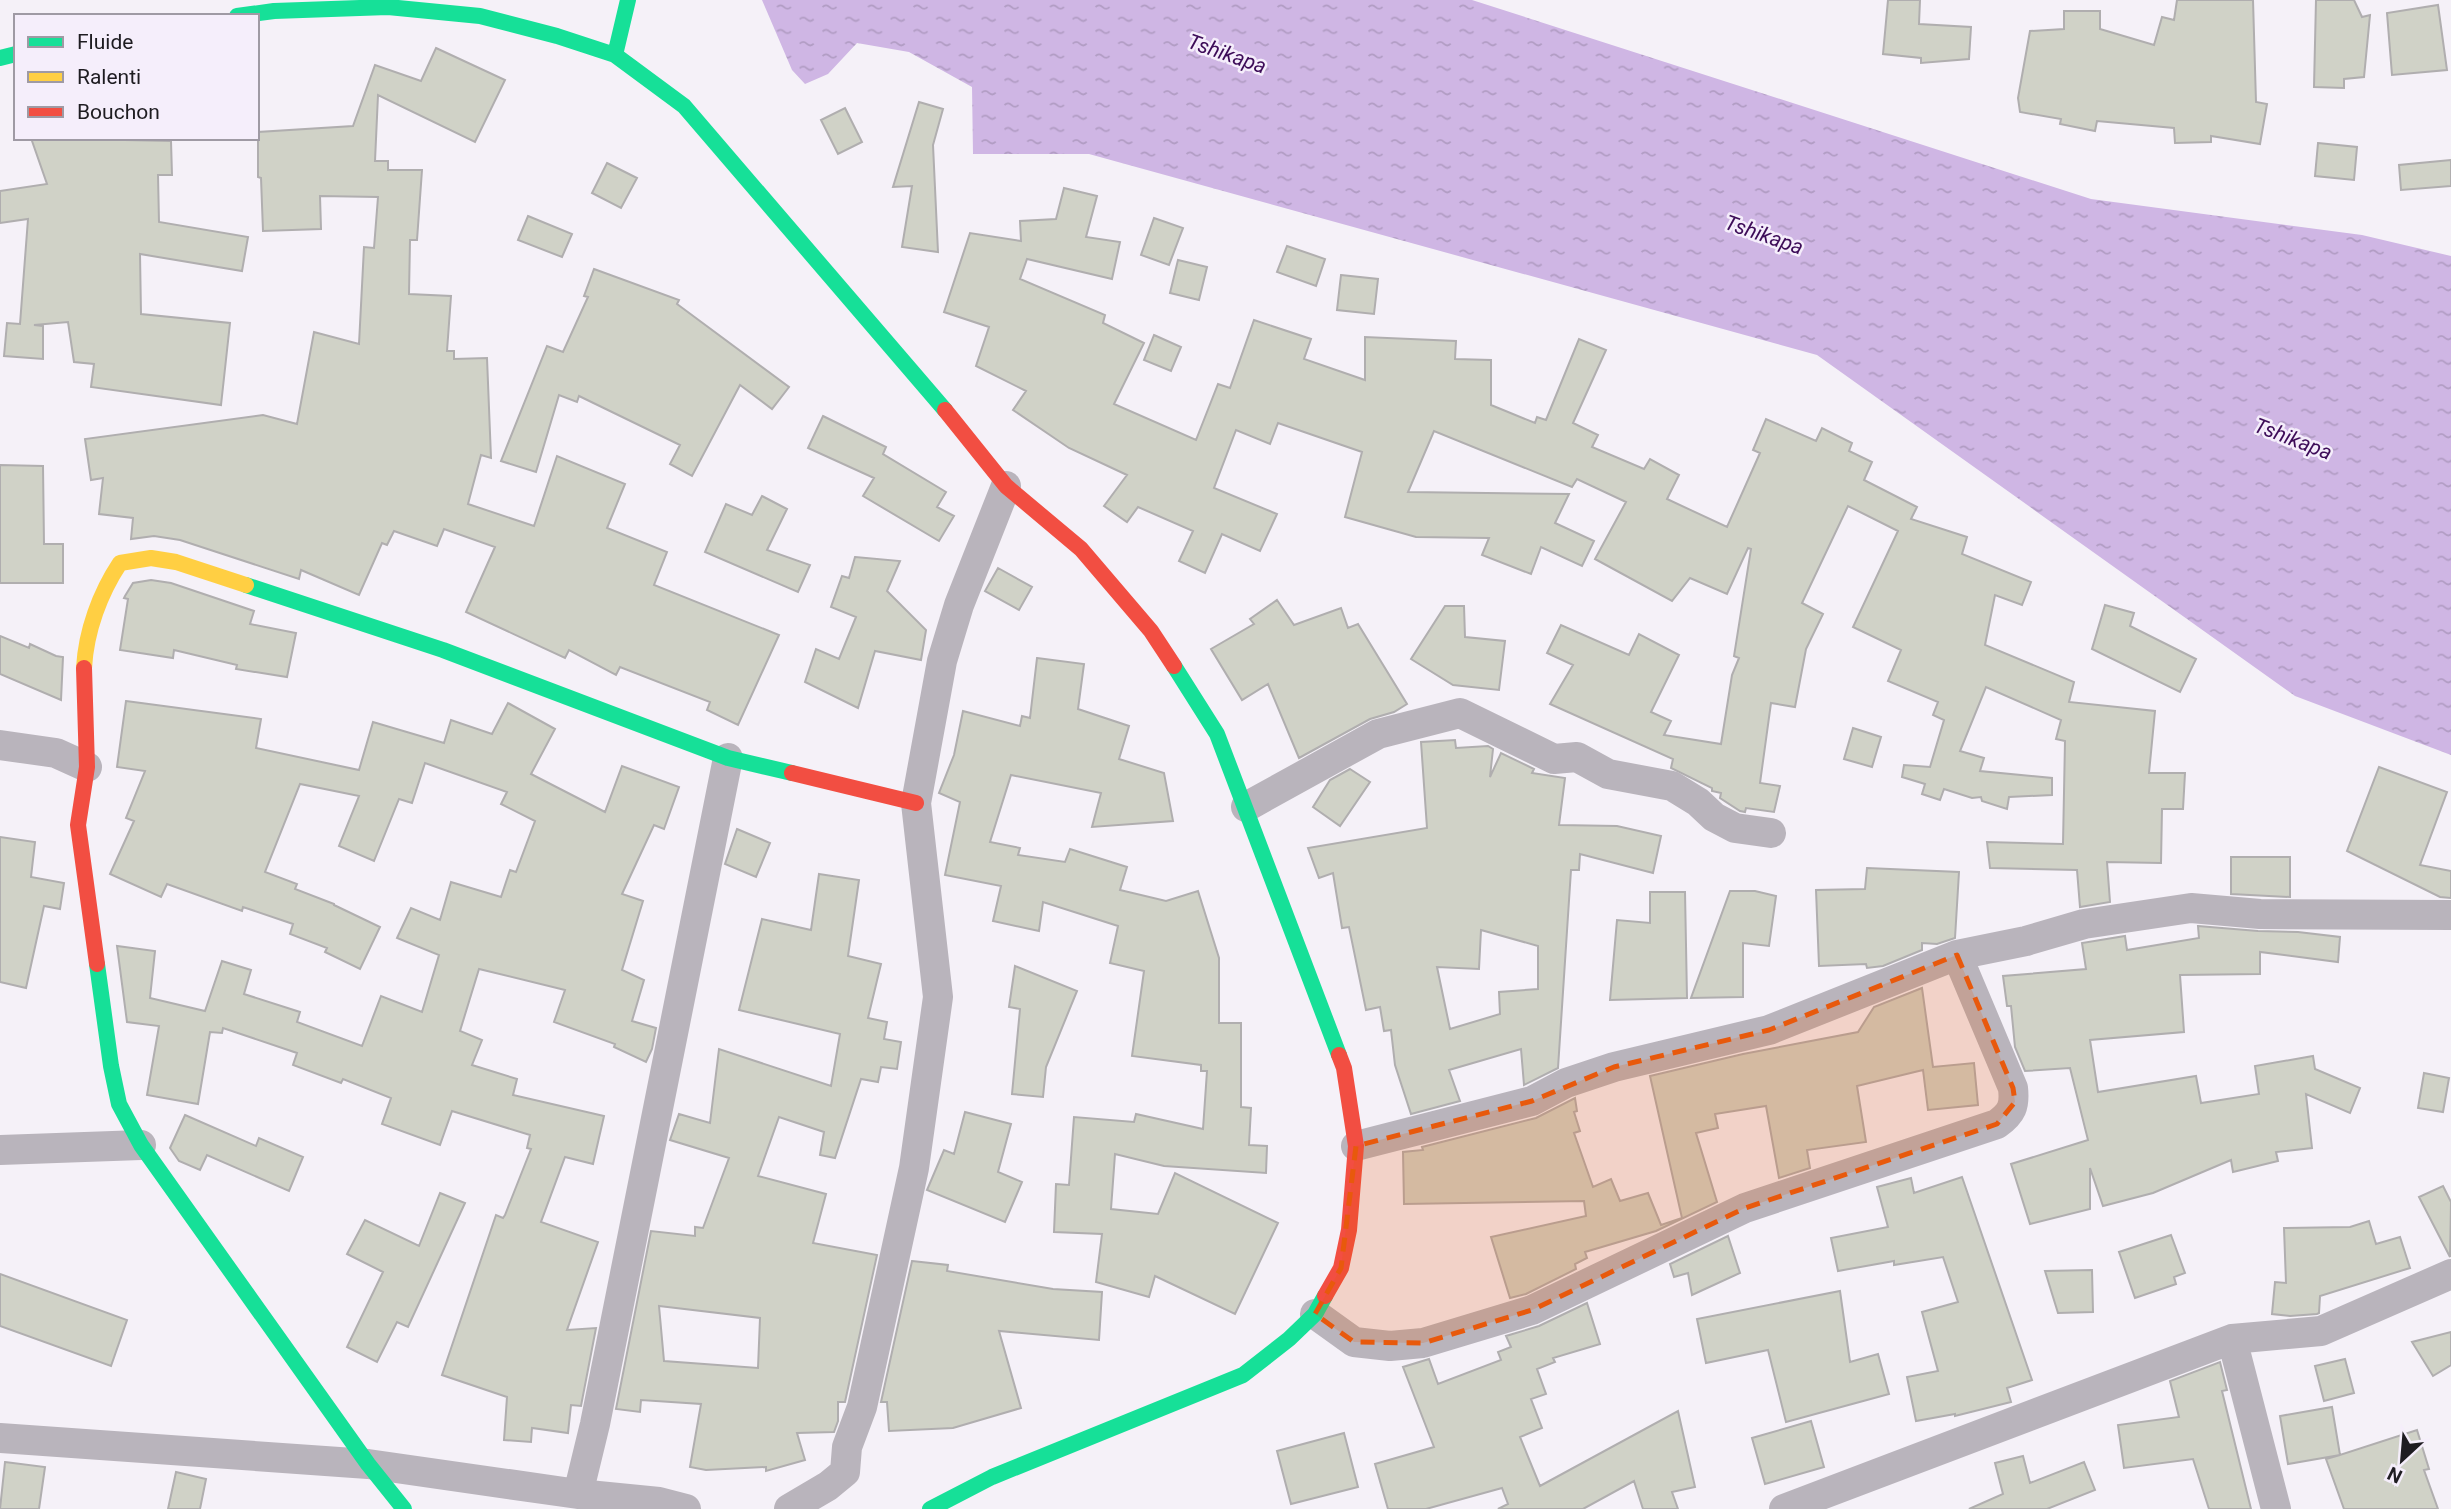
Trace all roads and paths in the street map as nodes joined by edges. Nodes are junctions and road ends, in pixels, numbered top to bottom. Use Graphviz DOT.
graph roads {
  1 [pos="628,1"];
  2 [pos="252,14"];
  3 [pos="615,55"];
  4 [pos="1006,486"];
  5 [pos="0,745"];
  6 [pos="728,758"];
  7 [pos="87,767"];
  8 [pos="916,803"];
  9 [pos="1246,807"];
  10 [pos="1771,833"];
  11 [pos="2451,915"];
  12 [pos="1957,955"];
  13 [pos="141,1145"];
  14 [pos="1356,1146"];
  15 [pos="0,1150"];
  16 [pos="2451,1275"];
  17 [pos="1315,1314"];
  18 [pos="2231,1339"];
  19 [pos="0,1438"];
  20 [pos="368,1465"];
  21 [pos="578,1494"];
  22 [pos="404,1509"];
  23 [pos="686,1509"];
  24 [pos="789,1509"];
  25 [pos="930,1509"];
  26 [pos="1784,1509"];
  27 [pos="2276,1509"];
  1 -- 3 [label="main road"];
  2 -- 3 [label="main road"];
  3 -- 4 [label="main road"];
  4 -- 8 [label="street"];
  4 -- 9 [label="main road"];
  5 -- 7 [label="street"];
  6 -- 7 [label="main road"];
  6 -- 8 [label="main road"];
  6 -- 21 [label="street"];
  7 -- 13 [label="main road"];
  8 -- 24 [label="street"];
  9 -- 10 [label="street"];
  9 -- 14 [label="main road"];
  11 -- 12 [label="street"];
  12 -- 14 [label="street"];
  12 -- 17 [label="street"];
  13 -- 15 [label="street"];
  13 -- 20 [label="main road"];
  14 -- 17 [label="main road"];
  16 -- 18 [label="street"];
  17 -- 25 [label="main road"];
  18 -- 26 [label="street"];
  18 -- 27 [label="street"];
  19 -- 20 [label="street"];
  20 -- 21 [label="street"];
  20 -- 22 [label="main road"];
  21 -- 23 [label="street"];
}
